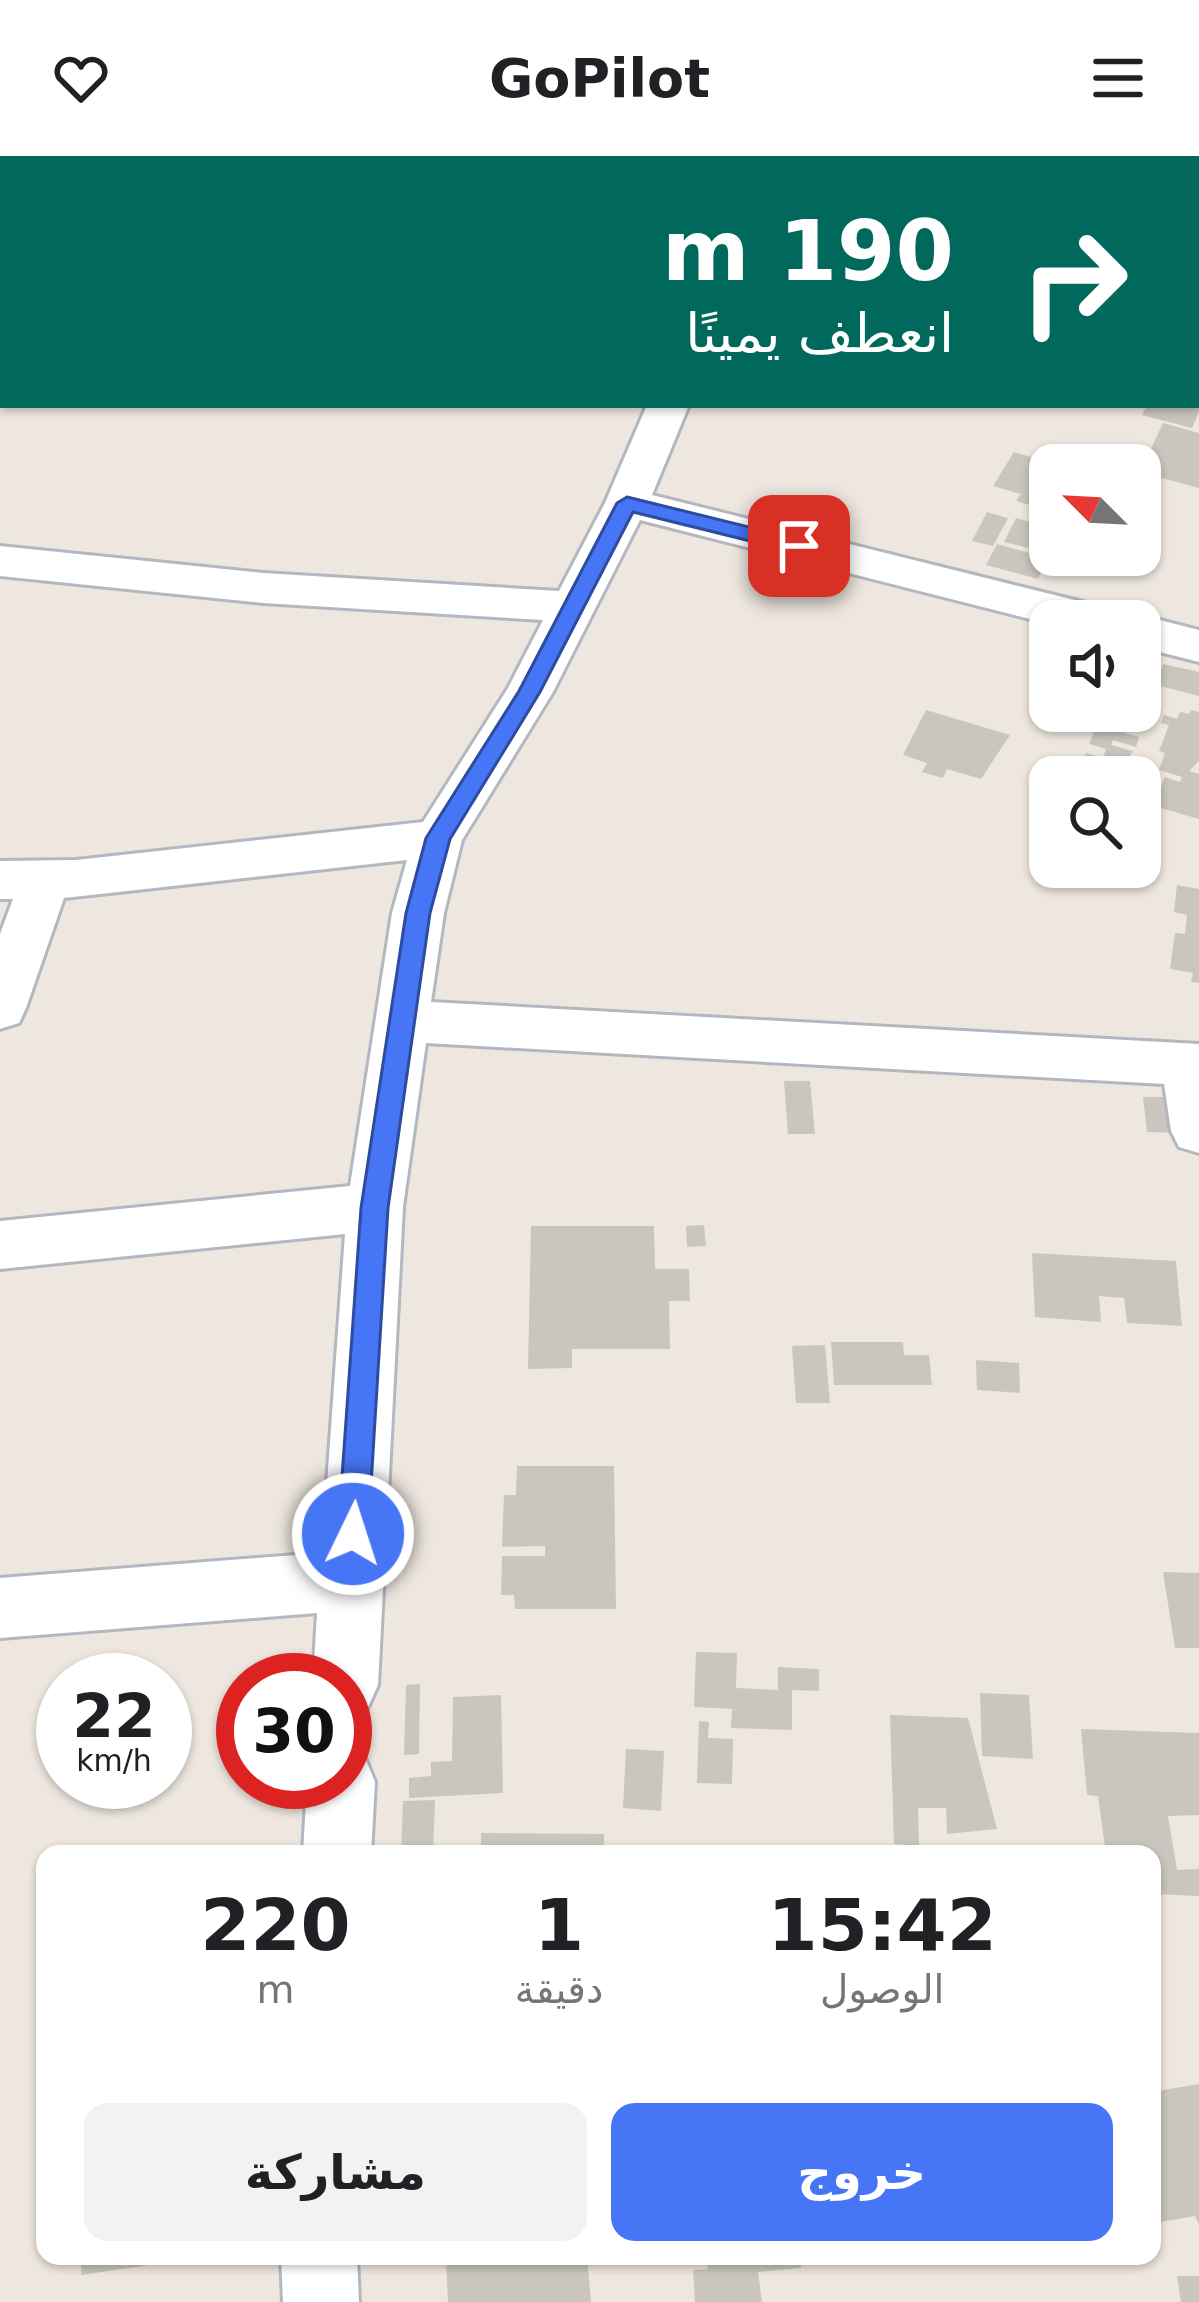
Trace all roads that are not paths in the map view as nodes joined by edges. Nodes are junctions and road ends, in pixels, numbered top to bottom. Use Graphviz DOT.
graph roads {
  1 [pos="667,408"];
  2 [pos="627,503"];
  3 [pos="0,561"];
  4 [pos="1029,604"];
  5 [pos="573,608"];
  6 [pos="1161,636"];
  7 [pos="1199,646"];
  8 [pos="438,838"];
  9 [pos="23,880"];
  10 [pos="0,1008"];
  11 [pos="401,1021"];
  12 [pos="1193,1065"];
  13 [pos="1199,1131"];
  14 [pos="375,1208"];
  15 [pos="0,1245"];
  16 [pos="350,1581"];
  17 [pos="0,1608"];
  18 [pos="347,1653"];
  19 [pos="340,1809"];
  20 [pos="338,1845"];
  21 [pos="320,2265"];
  22 [pos="321,2302"];
  1 -- 2 [label="street"];
  2 -- 4 [label="street"];
  2 -- 5 [label="street"];
  3 -- 5 [label="street"];
  5 -- 8 [label="street"];
  6 -- 7 [label="street"];
  8 -- 9 [label="street"];
  8 -- 11 [label="street"];
  9 -- 10 [label="street"];
  11 -- 12 [label="street"];
  11 -- 14 [label="street"];
  12 -- 13 [label="street"];
  14 -- 15 [label="street"];
  14 -- 16 [label="street"];
  16 -- 17 [label="street"];
  16 -- 18 [label="street"];
  19 -- 20 [label="street"];
  21 -- 22 [label="street"];
}
